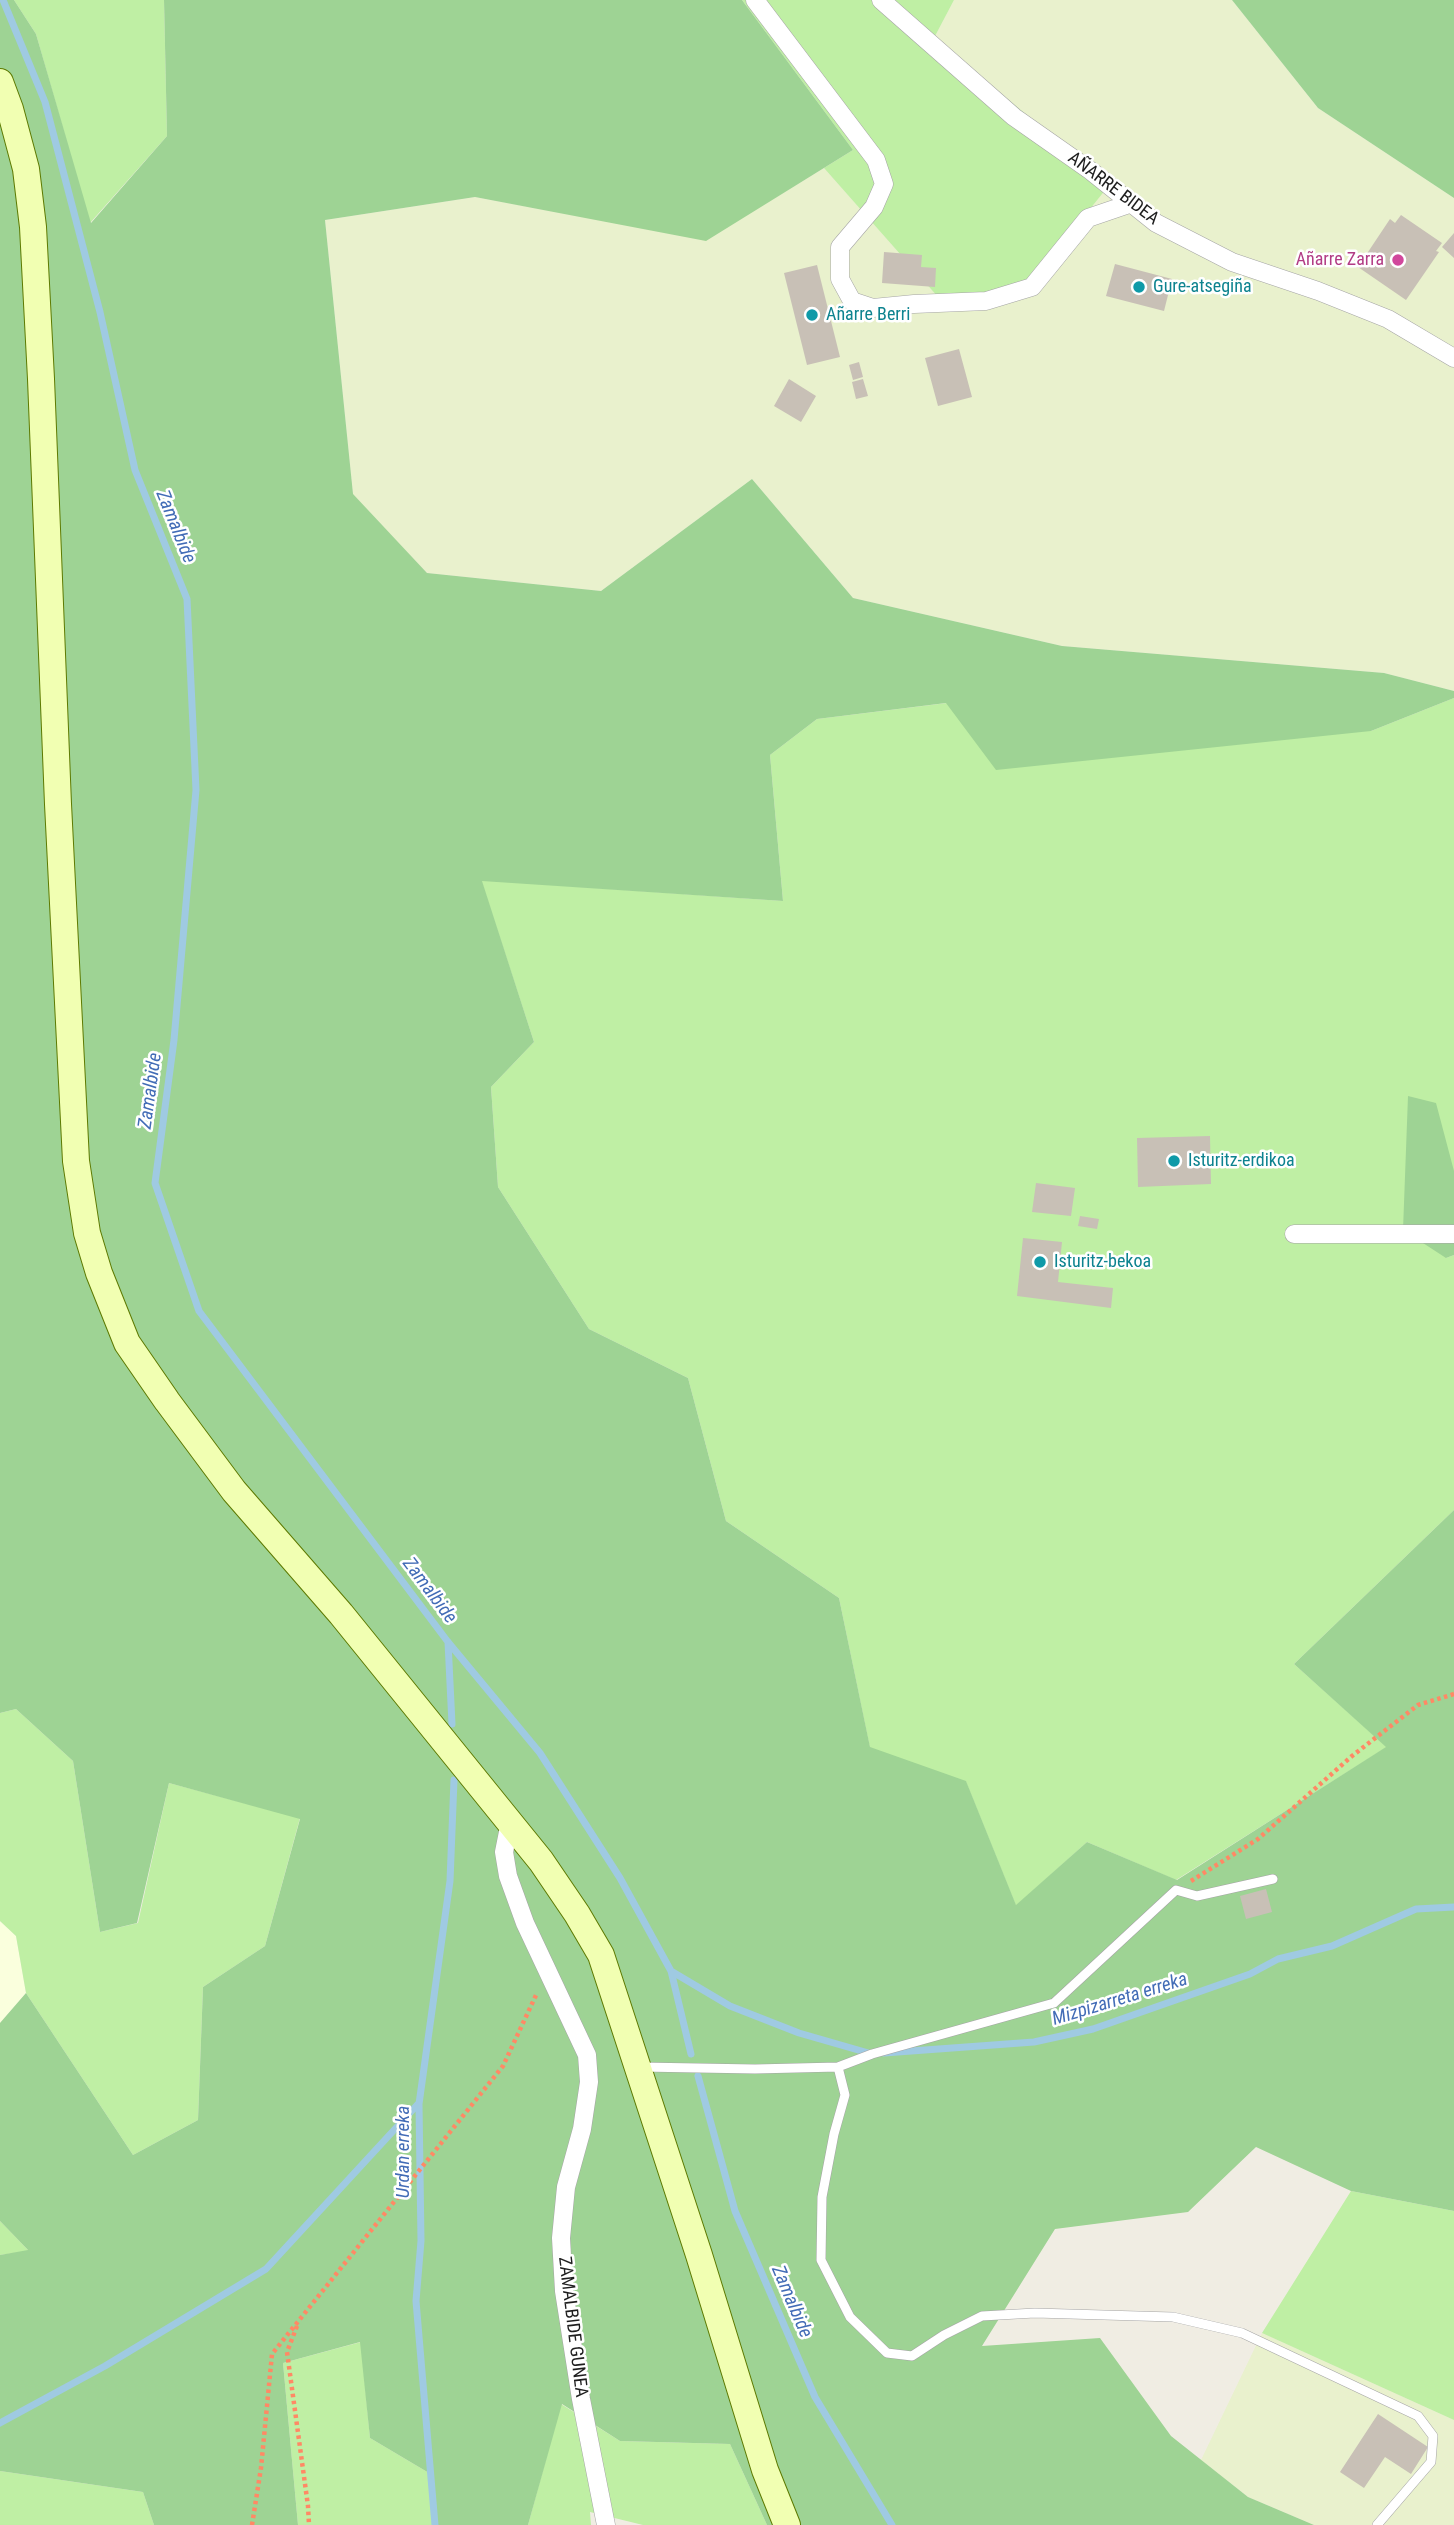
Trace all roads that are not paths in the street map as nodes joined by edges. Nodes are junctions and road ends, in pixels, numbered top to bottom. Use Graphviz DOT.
graph roads {
  1 [pos="755,0"];
  2 [pos="881,0"];
  3 [pos="0,82"];
  4 [pos="1132,203"];
  5 [pos="1454,358"];
  6 [pos="1294,1234"];
  7 [pos="1454,1234"];
  8 [pos="510,1822"];
  9 [pos="1273,1879"];
  10 [pos="638,2067"];
  11 [pos="838,2067"];
  12 [pos="607,2525"];
  13 [pos="787,2525"];
  14 [pos="1377,2525"];
  1 -- 4 [label="street"];
  2 -- 4 [label="street, AÑARRE BIDEA"];
  3 -- 8 [label="main road"];
  4 -- 5 [label="street, AÑARRE BIDEA"];
  6 -- 7 [label="street"];
  8 -- 10 [label="main road"];
  8 -- 12 [label="street, ZAMALBIDE GUNEA"];
  9 -- 11 [label="lane"];
  10 -- 11 [label="lane"];
  10 -- 13 [label="main road"];
  11 -- 14 [label="lane"];
}
